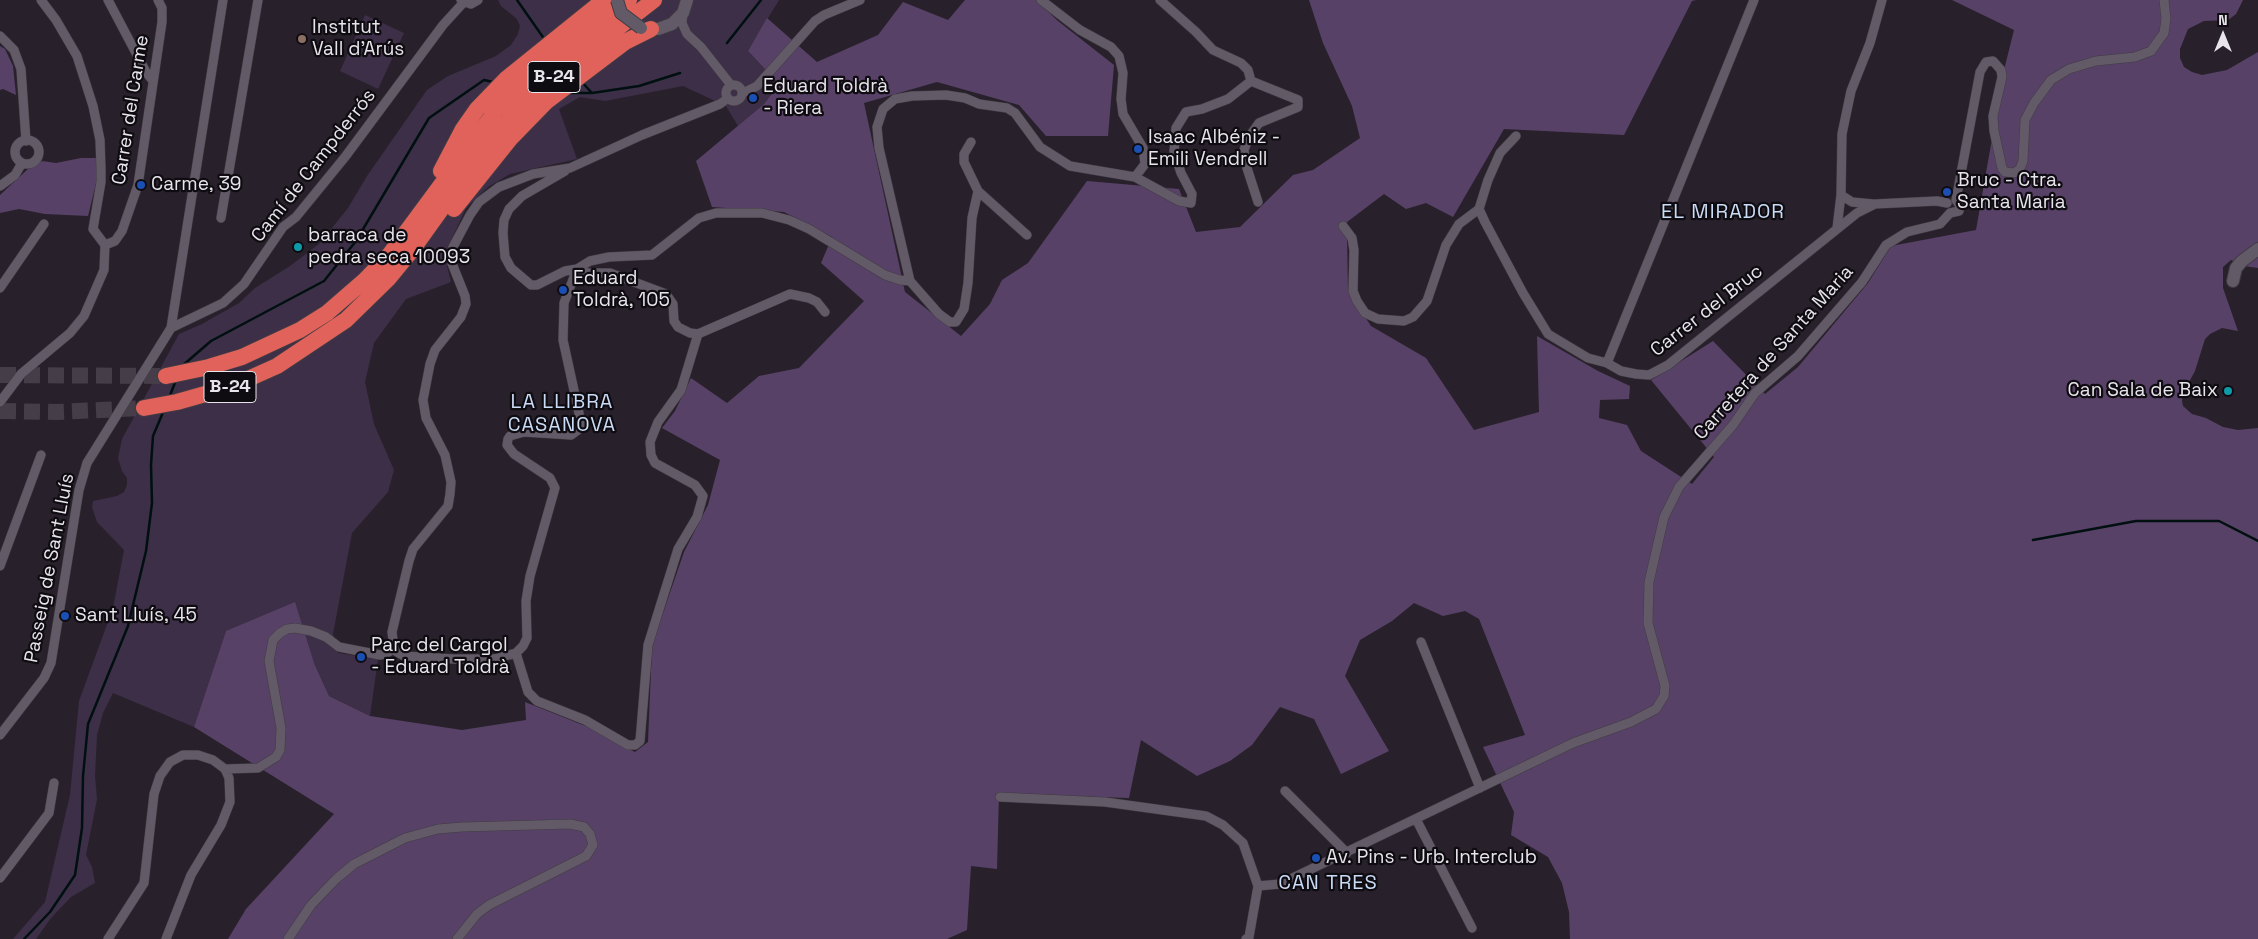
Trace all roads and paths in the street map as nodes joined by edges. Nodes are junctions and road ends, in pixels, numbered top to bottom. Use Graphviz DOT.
graph roads {
  1 [pos="41,0"];
  2 [pos="108,0"];
  3 [pos="158,0"];
  4 [pos="224,0"];
  5 [pos="258,0"];
  6 [pos="478,0"];
  7 [pos="604,0"];
  8 [pos="617,0"];
  9 [pos="629,0"];
  10 [pos="654,0"];
  11 [pos="687,0"];
  12 [pos="860,0"];
  13 [pos="1041,0"];
  14 [pos="1160,0"];
  15 [pos="1754,0"];
  16 [pos="1882,0"];
  17 [pos="2164,0"];
  18 [pos="463,1"];
  19 [pos="683,12"];
  20 [pos="652,28"];
  21 [pos="0,36"];
  22 [pos="692,39"];
  23 [pos="153,81"];
  24 [pos="1251,81"];
  25 [pos="731,85"];
  26 [pos="743,93"];
  27 [pos="728,98"];
  28 [pos="1516,136"];
  29 [pos="26,141"];
  30 [pos="971,142"];
  31 [pos="22,163"];
  32 [pos="570,168"];
  33 [pos="1135,177"];
  34 [pos="0,186"];
  35 [pos="978,191"];
  36 [pos="1841,195"];
  37 [pos="1952,201"];
  38 [pos="1258,202"];
  39 [pos="1875,204"];
  40 [pos="1479,209"];
  41 [pos="422,212"];
  42 [pos="221,218"];
  43 [pos="44,224"];
  44 [pos="1343,226"];
  45 [pos="1837,228"];
  46 [pos="1027,235"];
  47 [pos="105,244"];
  48 [pos="2258,249"];
  49 [pos="577,269"];
  50 [pos="389,278"];
  51 [pos="910,281"];
  52 [pos="2233,281"];
  53 [pos="0,288"];
  54 [pos="824,312"];
  55 [pos="171,328"];
  56 [pos="698,334"];
  57 [pos="1607,363"];
  58 [pos="166,376"];
  59 [pos="0,402"];
  60 [pos="144,408"];
  61 [pos="41,456"];
  62 [pos="0,566"];
  63 [pos="1421,642"];
  64 [pos="394,648"];
  65 [pos="516,653"];
  66 [pos="0,735"];
  67 [pos="225,769"];
  68 [pos="54,783"];
  69 [pos="1480,788"];
  70 [pos="1285,791"];
  71 [pos="1000,797"];
  72 [pos="1416,819"];
  73 [pos="1347,852"];
  74 [pos="0,878"];
  75 [pos="1258,886"];
  76 [pos="1472,928"];
  77 [pos="1248,938"];
  78 [pos="108,939"];
  79 [pos="166,939"];
  80 [pos="288,939"];
  81 [pos="457,939"];
  1 -- 47 [label="street"];
  2 -- 23 [label="street"];
  3 -- 23 [label="street, Carrer del Carme"];
  4 -- 55 [label="street, Passeig de Sant Lluís"];
  5 -- 42 [label="street"];
  6 -- 18 [label="street"];
  7 -- 41 [label="highway"];
  8 -- 20 [label="street, bridge"];
  9 -- 41 [label="highway, B-24"];
  10 -- 50 [label="highway, B-24"];
  11 -- 19 [label="street"];
  12 -- 26 [label="street"];
  13 -- 33 [label="street"];
  14 -- 24 [label="street"];
  15 -- 57 [label="street"];
  16 -- 36 [label="street"];
  17 -- 37 [label="street"];
  18 -- 55 [label="street, Camí de Campderrós"];
  19 -- 20 [label="street"];
  19 -- 22 [label="street"];
  20 -- 22 [label="street"];
  20 -- 50 [label="highway"];
  21 -- 29 [label="street"];
  22 -- 25 [label="street"];
  23 -- 47 [label="street, Carrer del Carme"];
  24 -- 33 [label="street"];
  24 -- 38 [label="street"];
  25 -- 26 [label="street"];
  25 -- 27 [label="street"];
  26 -- 27 [label="street"];
  27 -- 32 [label="street"];
  28 -- 40 [label="street"];
  29 -- 31 [label="street"];
  29 -- 31 [label="street"];
  30 -- 35 [label="street"];
  31 -- 34 [label="street"];
  32 -- 49 [label="street"];
  32 -- 64 [label="street"];
  33 -- 51 [label="street"];
  35 -- 46 [label="street"];
  35 -- 51 [label="street"];
  36 -- 39 [label="street"];
  36 -- 45 [label="street"];
  37 -- 39 [label="street, Carrer del Bruc"];
  37 -- 69 [label="street, Carretera de Santa Maria"];
  39 -- 45 [label="street, Carrer del Bruc"];
  40 -- 44 [label="street"];
  40 -- 57 [label="street, Carrer del Bruc"];
  41 -- 58 [label="highway, B-24"];
  43 -- 53 [label="street"];
  45 -- 57 [label="street, Carrer del Bruc"];
  47 -- 59 [label="street"];
  48 -- 52 [label="street"];
  49 -- 51 [label="street"];
  49 -- 56 [label="street"];
  49 -- 65 [label="street"];
  50 -- 60 [label="highway, B-24"];
  54 -- 56 [label="street"];
  55 -- 66 [label="street, Passeig de Sant Lluís"];
  56 -- 65 [label="street"];
  61 -- 62 [label="street"];
  63 -- 69 [label="street"];
  64 -- 65 [label="street"];
  64 -- 67 [label="street"];
  67 -- 78 [label="street"];
  67 -- 79 [label="street"];
  68 -- 74 [label="street"];
  69 -- 72 [label="street, Carretera de Santa Maria"];
  70 -- 73 [label="street"];
  71 -- 75 [label="street"];
  72 -- 73 [label="street, Carretera de Santa Maria"];
  72 -- 76 [label="street"];
  73 -- 75 [label="street, Carretera de Santa Maria"];
  75 -- 77 [label="street"];
  80 -- 81 [label="street"];
}
